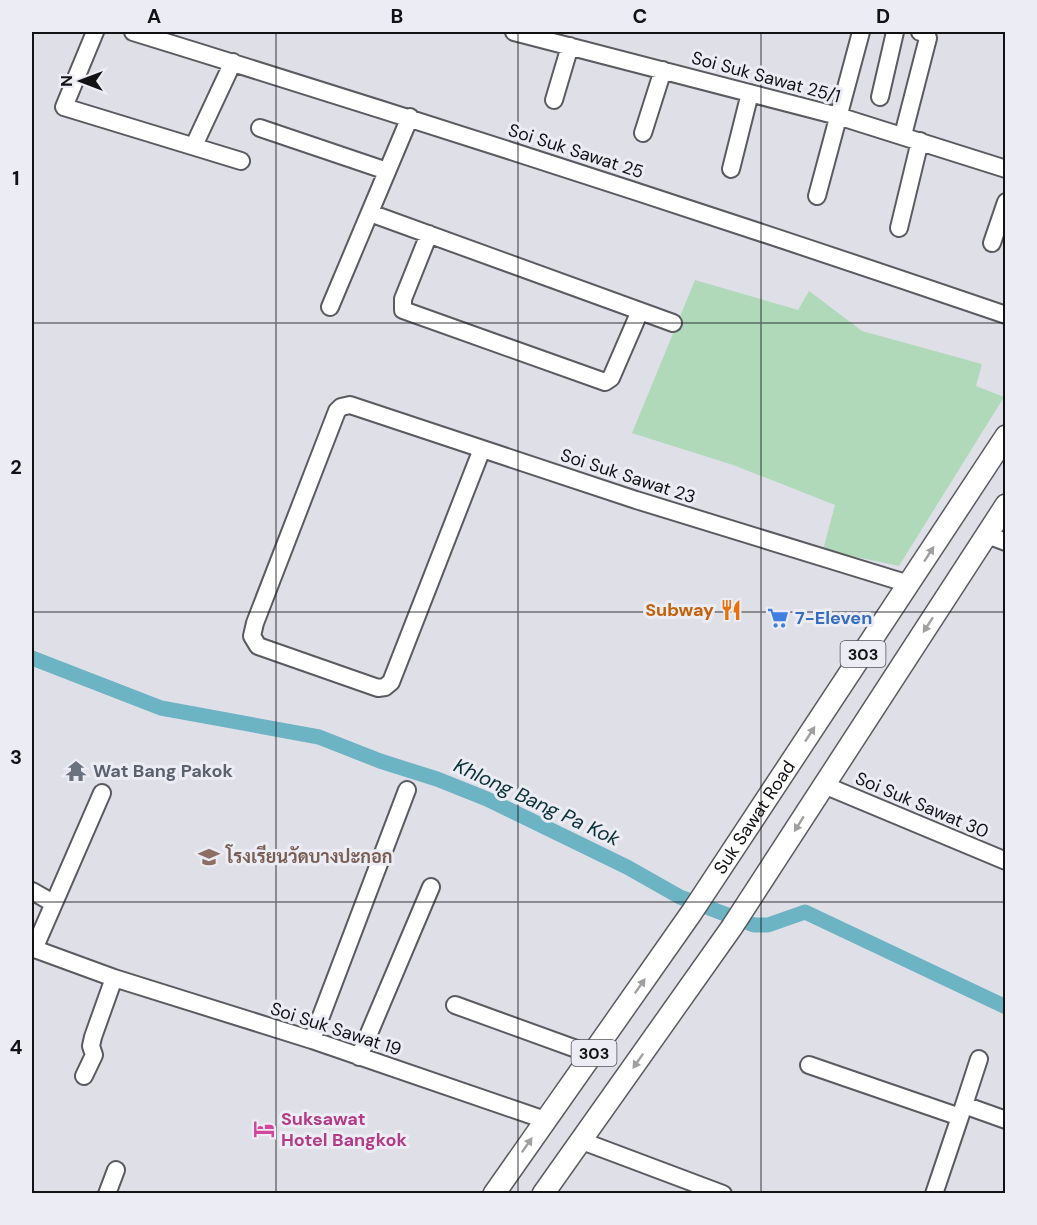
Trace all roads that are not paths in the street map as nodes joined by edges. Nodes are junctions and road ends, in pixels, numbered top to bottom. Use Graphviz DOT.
graph roads {
  1 [pos="95,32"];
  2 [pos="133,32"];
  3 [pos="514,32"];
  4 [pos="861,32"];
  5 [pos="896,32"];
  6 [pos="920,32"];
  7 [pos="570,46"];
  8 [pos="233,62"];
  9 [pos="663,70"];
  10 [pos="750,93"];
  11 [pos="880,97"];
  12 [pos="554,100"];
  13 [pos="838,116"];
  14 [pos="410,117"];
  15 [pos="260,128"];
  16 [pos="643,133"];
  17 [pos="903,135"];
  18 [pos="197,139"];
  19 [pos="921,141"];
  20 [pos="241,161"];
  21 [pos="731,169"];
  22 [pos="1005,169"];
  23 [pos="387,171"];
  24 [pos="817,196"];
  25 [pos="1005,202"];
  26 [pos="370,213"];
  27 [pos="899,228"];
  28 [pos="429,234"];
  29 [pos="992,243"];
  30 [pos="330,307"];
  31 [pos="640,311"];
  32 [pos="1005,315"];
  33 [pos="673,323"];
  34 [pos="1005,436"];
  35 [pos="482,448"];
  36 [pos="1005,506"];
  37 [pos="996,538"];
  38 [pos="909,584"];
  39 [pos="824,785"];
  40 [pos="407,790"];
  41 [pos="102,793"];
  42 [pos="1005,861"];
  43 [pos="431,887"];
  44 [pos="32,891"];
  45 [pos="53,903"];
  46 [pos="33,948"];
  47 [pos="114,978"];
  48 [pos="455,1005"];
  49 [pos="312,1040"];
  50 [pos="592,1055"];
  51 [pos="359,1057"];
  52 [pos="979,1059"];
  53 [pos="809,1065"];
  54 [pos="84,1076"];
  55 [pos="962,1111"];
  56 [pos="545,1120"];
  57 [pos="1005,1120"];
  58 [pos="582,1140"];
  59 [pos="116,1170"];
  60 [pos="106,1194"];
  61 [pos="494,1194"];
  62 [pos="543,1194"];
  63 [pos="723,1194"];
  64 [pos="934,1194"];
  1 -- 20 [label="street"];
  2 -- 8 [label="street, Soi Suk Sawat 25"];
  3 -- 7 [label="street, Soi Suk Sawat 25/1"];
  4 -- 13 [label="street"];
  5 -- 11 [label="street"];
  6 -- 17 [label="street"];
  7 -- 9 [label="street, Soi Suk Sawat 25/1"];
  7 -- 12 [label="street"];
  8 -- 14 [label="street, Soi Suk Sawat 25"];
  8 -- 18 [label="street"];
  9 -- 10 [label="street, Soi Suk Sawat 25/1"];
  9 -- 16 [label="street"];
  10 -- 13 [label="street, Soi Suk Sawat 25/1"];
  10 -- 21 [label="street"];
  13 -- 17 [label="street, Soi Suk Sawat 25/1"];
  13 -- 24 [label="street"];
  14 -- 23 [label="street"];
  14 -- 32 [label="street, Soi Suk Sawat 25"];
  15 -- 23 [label="street"];
  17 -- 19 [label="street, Soi Suk Sawat 25/1"];
  19 -- 22 [label="street, Soi Suk Sawat 25/1"];
  19 -- 27 [label="street"];
  23 -- 26 [label="street"];
  25 -- 29 [label="street"];
  26 -- 28 [label="street"];
  26 -- 30 [label="street"];
  28 -- 31 [label="street"];
  28 -- 31 [label="street"];
  31 -- 33 [label="street"];
  38 -- 34 [label="main road, Suk Sawat Road / 303, one-way"];
  35 -- 35 [label="street, Soi Suk Sawat 23"];
  35 -- 38 [label="street, Soi Suk Sawat 23"];
  36 -- 37 [label="main road, 303"];
  37 -- 39 [label="main road, 303, one-way"];
  50 -- 38 [label="main road, Suk Sawat Road / 303, one-way"];
  39 -- 42 [label="street, Soi Suk Sawat 30"];
  39 -- 58 [label="main road, 303, one-way"];
  40 -- 49 [label="street"];
  41 -- 45 [label="street"];
  43 -- 51 [label="street"];
  44 -- 45 [label="street"];
  45 -- 46 [label="street"];
  46 -- 47 [label="street, Soi Suk Sawat 19"];
  47 -- 49 [label="street, Soi Suk Sawat 19"];
  47 -- 54 [label="street"];
  48 -- 50 [label="street"];
  49 -- 51 [label="street, Soi Suk Sawat 19"];
  50 -- 56 [label="main road, Suk Sawat Road / 303"];
  51 -- 56 [label="street, Soi Suk Sawat 19"];
  52 -- 55 [label="street"];
  53 -- 55 [label="street"];
  55 -- 57 [label="street"];
  55 -- 64 [label="street"];
  61 -- 56 [label="main road, Suk Sawat Road / 303, one-way"];
  58 -- 62 [label="main road, 303"];
  58 -- 63 [label="street"];
  59 -- 60 [label="street"];
}
